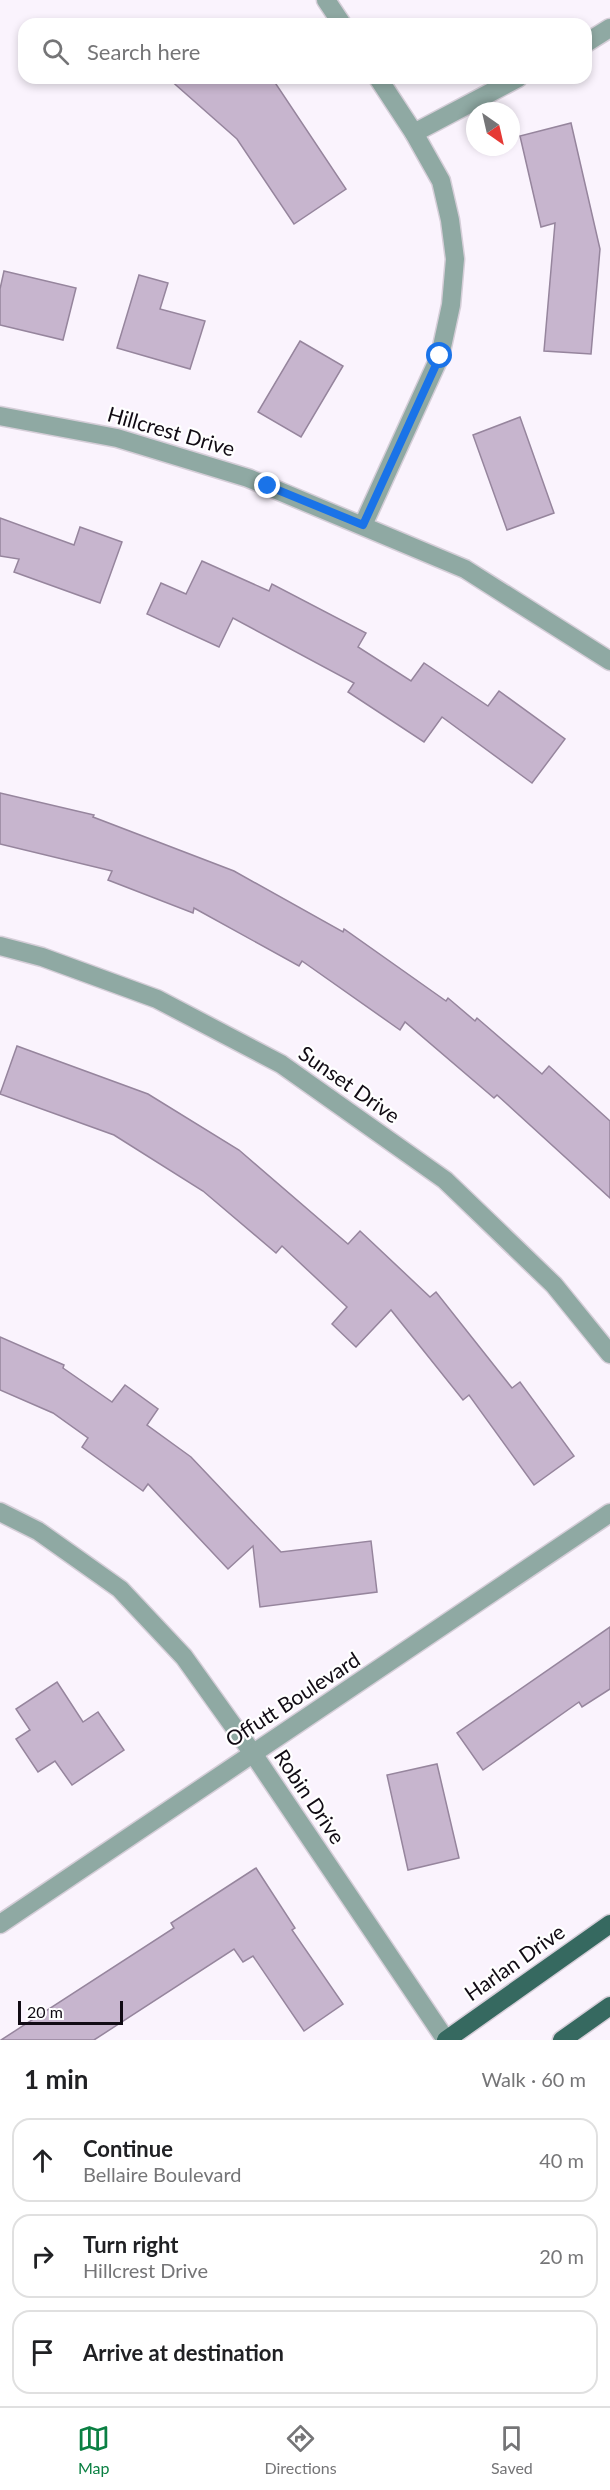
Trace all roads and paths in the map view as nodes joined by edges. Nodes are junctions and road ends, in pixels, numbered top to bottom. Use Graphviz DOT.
graph roads {
  1 [pos="326,0"];
  2 [pos="338,18"];
  3 [pos="610,28"];
  4 [pos="592,39"];
  5 [pos="382,84"];
  6 [pos="507,84"];
  7 [pos="414,133"];
  8 [pos="0,416"];
  9 [pos="363,525"];
  10 [pos="610,661"];
  11 [pos="0,946"];
  12 [pos="610,1354"];
  13 [pos="0,1512"];
  14 [pos="610,1513"];
  15 [pos="254,1755"];
  16 [pos="0,1924"];
  17 [pos="610,1924"];
  18 [pos="610,2006"];
  19 [pos="446,2040"];
  20 [pos="562,2040"];
  1 -- 2 [label="street"];
  3 -- 4 [label="street"];
  5 -- 7 [label="street"];
  6 -- 7 [label="street"];
  7 -- 9 [label="street"];
  8 -- 9 [label="street, Hillcrest Drive"];
  9 -- 10 [label="street, Hillcrest Drive"];
  11 -- 12 [label="street, Sunset Drive"];
  13 -- 15 [label="street, Robin Drive"];
  14 -- 15 [label="street, Offutt Boulevard"];
  15 -- 16 [label="street, Offutt Boulevard"];
  15 -- 19 [label="street, Robin Drive"];
  17 -- 19 [label="main road, Harlan Drive"];
  18 -- 20 [label="main road"];
}
